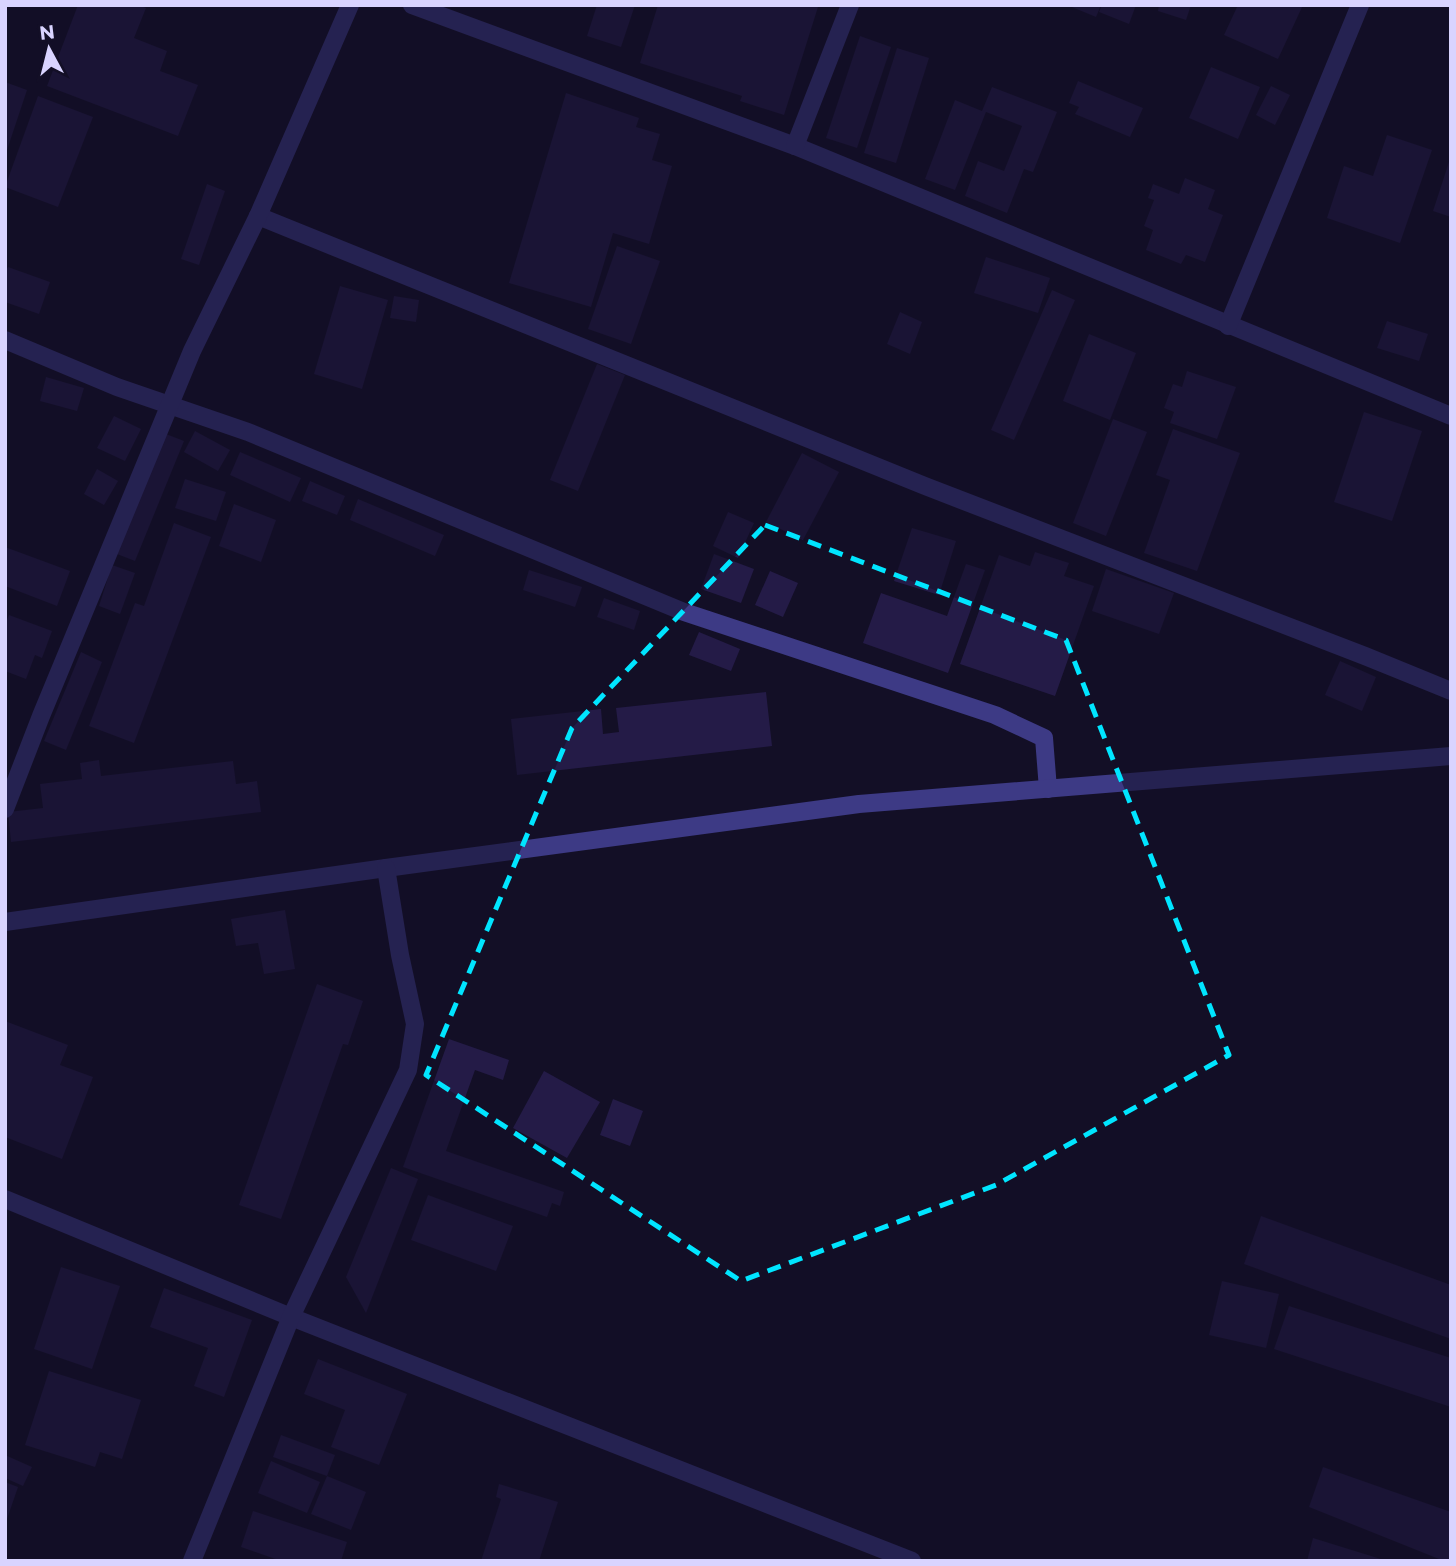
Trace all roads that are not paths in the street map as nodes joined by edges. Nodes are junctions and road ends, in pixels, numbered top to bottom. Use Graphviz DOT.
graph roads {
  1 [pos="350,5"];
  2 [pos="412,5"];
  3 [pos="850,5"];
  4 [pos="1360,5"];
  5 [pos="795,146"];
  6 [pos="258,216"];
  7 [pos="1227,326"];
  8 [pos="5,340"];
  9 [pos="169,406"];
  10 [pos="1451,416"];
  11 [pos="1451,691"];
  12 [pos="1451,756"];
  13 [pos="1048,789"];
  14 [pos="5,809"];
  15 [pos="386,868"];
  16 [pos="5,922"];
  17 [pos="5,1199"];
  18 [pos="291,1317"];
  19 [pos="192,1561"];
  20 [pos="912,1561"];
  1 -- 6 [label="street"];
  2 -- 5 [label="street"];
  3 -- 5 [label="street"];
  4 -- 7 [label="street"];
  5 -- 7 [label="street"];
  6 -- 9 [label="street"];
  6 -- 11 [label="street"];
  7 -- 10 [label="street"];
  8 -- 9 [label="street"];
  9 -- 13 [label="street"];
  9 -- 14 [label="street"];
  12 -- 13 [label="street"];
  13 -- 15 [label="street"];
  15 -- 16 [label="street"];
  15 -- 18 [label="street"];
  17 -- 18 [label="street"];
  18 -- 19 [label="street"];
  18 -- 20 [label="street"];
}
